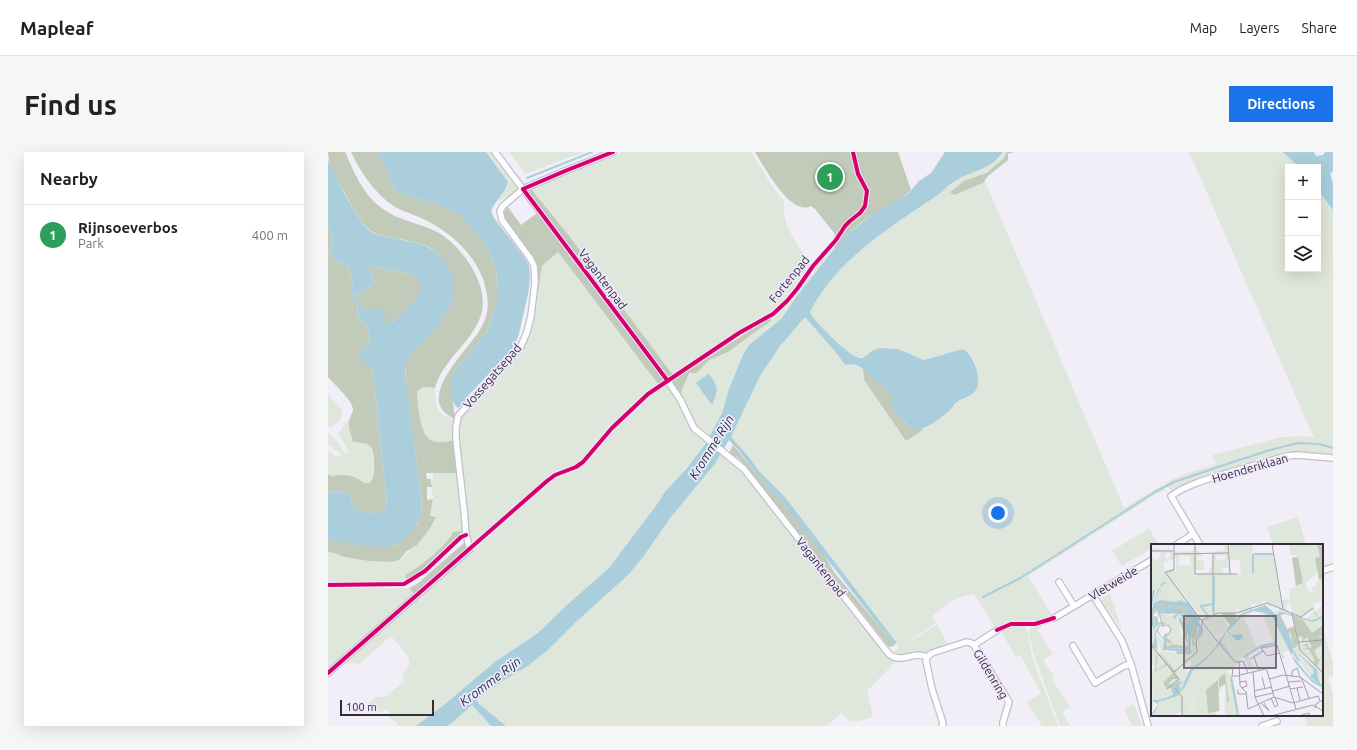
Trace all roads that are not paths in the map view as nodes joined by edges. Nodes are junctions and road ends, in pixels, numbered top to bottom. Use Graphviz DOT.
graph roads {
  1 [pos="495,152"];
  2 [pos="613,152"];
  3 [pos="523,189"];
  4 [pos="1333,458"];
  5 [pos="1193,534"];
  6 [pos="1178,544"];
  7 [pos="1199,544"];
  8 [pos="1151,561"];
  9 [pos="1333,567"];
  10 [pos="1323,571"];
  11 [pos="1059,582"];
  12 [pos="1093,595"];
  13 [pos="1074,606"];
  14 [pos="1054,618"];
  15 [pos="997,630"];
  16 [pos="974,645"];
  17 [pos="1073,646"];
  18 [pos="927,657"];
  19 [pos="1131,664"];
  20 [pos="328,673"];
  21 [pos="1277,721"];
  22 [pos="942,726"];
  23 [pos="1003,726"];
  24 [pos="1148,726"];
  25 [pos="1262,726"];
  1 -- 3 [label="street, Vagantenpad"];
  2 -- 3 [label="street"];
  3 -- 18 [label="street, Vagantenpad"];
  3 -- 20 [label="street, Vossegatsepad"];
  4 -- 5 [label="street, Hoenderiklaan"];
  5 -- 6 [label="street"];
  5 -- 7 [label="street"];
  8 -- 12 [label="street, Vletweide"];
  9 -- 10 [label="street"];
  11 -- 13 [label="street"];
  12 -- 13 [label="street, Vletweide"];
  12 -- 19 [label="street"];
  13 -- 14 [label="street, Vletweide"];
  15 -- 16 [label="street, Gildenring"];
  16 -- 18 [label="street, Gildenring"];
  16 -- 23 [label="street, Gildenring"];
  17 -- 19 [label="street"];
  18 -- 22 [label="street"];
  19 -- 24 [label="street"];
  21 -- 25 [label="street"];
}
